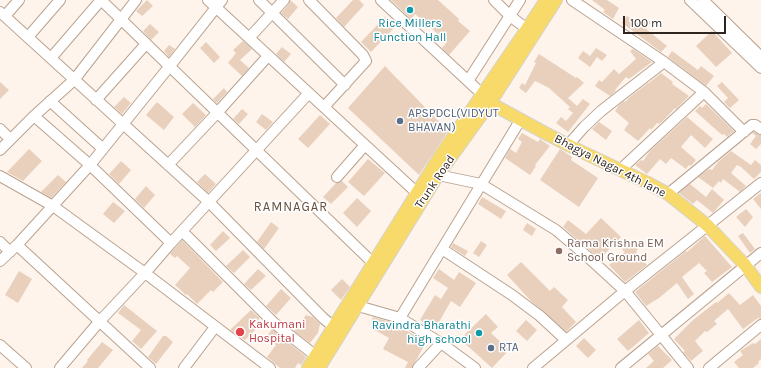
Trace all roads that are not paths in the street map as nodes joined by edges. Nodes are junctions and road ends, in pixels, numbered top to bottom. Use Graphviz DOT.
graph roads {
  1 [pos="19,0"];
  2 [pos="60,0"];
  3 [pos="136,0"];
  4 [pos="208,0"];
  5 [pos="259,0"];
  6 [pos="284,0"];
  7 [pos="309,0"];
  8 [pos="381,0"];
  9 [pos="494,0"];
  10 [pos="520,0"];
  11 [pos="546,0"];
  12 [pos="556,0"];
  13 [pos="572,0"];
  14 [pos="690,0"];
  15 [pos="703,0"];
  16 [pos="219,4"];
  17 [pos="272,13"];
  18 [pos="2,14"];
  19 [pos="510,16"];
  20 [pos="716,18"];
  21 [pos="121,19"];
  22 [pos="527,29"];
  23 [pos="28,37"];
  24 [pos="249,38"];
  25 [pos="146,44"];
  26 [pos="268,56"];
  27 [pos="761,57"];
  28 [pos="51,58"];
  29 [pos="664,62"];
  30 [pos="170,67"];
  31 [pos="761,68"];
  32 [pos="74,80"];
  33 [pos="468,81"];
  34 [pos="345,85"];
  35 [pos="704,92"];
  36 [pos="309,93"];
  37 [pos="486,98"];
  38 [pos="96,100"];
  39 [pos="50,101"];
  40 [pos="324,107"];
  41 [pos="218,113"];
  42 [pos="34,116"];
  43 [pos="521,119"];
  44 [pos="122,124"];
  45 [pos="761,128"];
  46 [pos="0,129"];
  47 [pos="744,132"];
  48 [pos="10,139"];
  49 [pos="365,145"];
  50 [pos="568,145"];
  51 [pos="102,148"];
  52 [pos="0,150"];
  53 [pos="256,150"];
  54 [pos="90,165"];
  55 [pos="168,165"];
  56 [pos="620,170"];
  57 [pos="438,175"];
  58 [pos="0,176"];
  59 [pos="337,177"];
  60 [pos="761,183"];
  61 [pos="481,184"];
  62 [pos="416,192"];
  63 [pos="668,194"];
  64 [pos="209,202"];
  65 [pos="54,206"];
  66 [pos="707,225"];
  67 [pos="182,231"];
  68 [pos="0,242"];
  69 [pos="171,243"];
  70 [pos="13,248"];
  71 [pos="442,249"];
  72 [pos="761,253"];
  73 [pos="0,261"];
  74 [pos="373,263"];
  75 [pos="745,265"];
  76 [pos="145,273"];
  77 [pos="761,287"];
  78 [pos="625,291"];
  79 [pos="354,303"];
  80 [pos="400,318"];
  81 [pos="99,322"];
  82 [pos="761,325"];
  83 [pos="215,327"];
  84 [pos="334,327"];
  85 [pos="661,336"];
  86 [pos="566,340"];
  87 [pos="441,343"];
  88 [pos="0,344"];
  89 [pos="316,356"];
  90 [pos="26,368"];
  91 [pos="60,368"];
  92 [pos="150,368"];
  93 [pos="184,368"];
  94 [pos="270,368"];
  95 [pos="308,368"];
  96 [pos="319,368"];
  97 [pos="418,368"];
  98 [pos="475,368"];
  99 [pos="532,368"];
  100 [pos="621,368"];
  101 [pos="688,368"];
  102 [pos="709,368"];
  1 -- 18 [label="street"];
  2 -- 23 [label="street"];
  3 -- 21 [label="street"];
  4 -- 16 [label="street"];
  5 -- 17 [label="street"];
  6 -- 17 [label="street"];
  7 -- 34 [label="street"];
  8 -- 33 [label="street"];
  9 -- 19 [label="street"];
  10 -- 19 [label="street"];
  11 -- 22 [label="main road"];
  12 -- 37 [label="main road, Trunk Road"];
  13 -- 29 [label="street"];
  14 -- 20 [label="street"];
  15 -- 20 [label="street"];
  16 -- 24 [label="street"];
  16 -- 30 [label="street"];
  17 -- 24 [label="street"];
  17 -- 34 [label="street"];
  18 -- 23 [label="street"];
  19 -- 22 [label="street"];
  19 -- 33 [label="street"];
  20 -- 27 [label="street"];
  20 -- 31 [label="street"];
  21 -- 25 [label="street"];
  21 -- 28 [label="street"];
  21 -- 32 [label="street"];
  22 -- 37 [label="main road"];
  23 -- 28 [label="street"];
  24 -- 26 [label="street"];
  25 -- 30 [label="street"];
  25 -- 38 [label="street"];
  26 -- 36 [label="street"];
  26 -- 41 [label="street"];
  28 -- 32 [label="street"];
  29 -- 35 [label="street"];
  29 -- 50 [label="street"];
  30 -- 41 [label="street"];
  30 -- 44 [label="street"];
  32 -- 38 [label="street"];
  32 -- 39 [label="street"];
  33 -- 37 [label="street"];
  34 -- 40 [label="street"];
  35 -- 47 [label="street"];
  35 -- 56 [label="street"];
  36 -- 40 [label="street"];
  36 -- 53 [label="street"];
  37 -- 43 [label="main road, Bhagya Nagar 4th lane"];
  37 -- 57 [label="main road, Trunk Road"];
  37 -- 62 [label="main road"];
  38 -- 44 [label="street"];
  39 -- 42 [label="street"];
  39 -- 51 [label="street"];
  40 -- 49 [label="street"];
  41 -- 53 [label="street"];
  41 -- 55 [label="street"];
  42 -- 48 [label="street"];
  42 -- 54 [label="street"];
  43 -- 50 [label="main road, Bhagya Nagar 4th lane"];
  43 -- 61 [label="street"];
  44 -- 51 [label="street"];
  44 -- 55 [label="street"];
  45 -- 47 [label="street"];
  46 -- 48 [label="street"];
  47 -- 63 [label="street"];
  48 -- 52 [label="street"];
  49 -- 59 [label="street"];
  49 -- 62 [label="street"];
  50 -- 56 [label="main road, Bhagya Nagar 4th lane"];
  51 -- 54 [label="street"];
  53 -- 64 [label="street"];
  53 -- 74 [label="street"];
  54 -- 65 [label="street"];
  54 -- 69 [label="street"];
  55 -- 64 [label="street"];
  56 -- 63 [label="main road, Bhagya Nagar 4th lane"];
  57 -- 61 [label="street"];
  57 -- 79 [label="main road, Trunk Road"];
  58 -- 65 [label="street"];
  60 -- 66 [label="street"];
  61 -- 71 [label="street"];
  61 -- 78 [label="street"];
  62 -- 74 [label="main road"];
  63 -- 66 [label="main road, Bhagya Nagar 4th lane"];
  64 -- 67 [label="street"];
  64 -- 84 [label="street"];
  65 -- 70 [label="street"];
  65 -- 76 [label="street"];
  66 -- 75 [label="main road, Bhagya Nagar 4th lane"];
  66 -- 78 [label="street"];
  67 -- 69 [label="street"];
  67 -- 89 [label="street"];
  68 -- 70 [label="street"];
  69 -- 76 [label="street"];
  70 -- 73 [label="street"];
  70 -- 81 [label="street"];
  71 -- 80 [label="street"];
  71 -- 86 [label="street"];
  72 -- 75 [label="street"];
  74 -- 79 [label="main road"];
  75 -- 77 [label="main road, Bhagya Nagar 4th lane"];
  75 -- 85 [label="street"];
  76 -- 81 [label="street"];
  76 -- 83 [label="street"];
  78 -- 85 [label="street"];
  78 -- 86 [label="street"];
  79 -- 80 [label="street"];
  79 -- 84 [label="main road"];
  79 -- 96 [label="main road, Trunk Road"];
  80 -- 87 [label="street"];
  81 -- 91 [label="street"];
  81 -- 92 [label="street"];
  82 -- 102 [label="street"];
  83 -- 93 [label="street"];
  83 -- 94 [label="street"];
  84 -- 89 [label="main road"];
  85 -- 100 [label="street"];
  85 -- 101 [label="street"];
  86 -- 99 [label="street"];
  87 -- 97 [label="street"];
  87 -- 98 [label="street"];
  88 -- 90 [label="street"];
  89 -- 95 [label="main road"];
}
